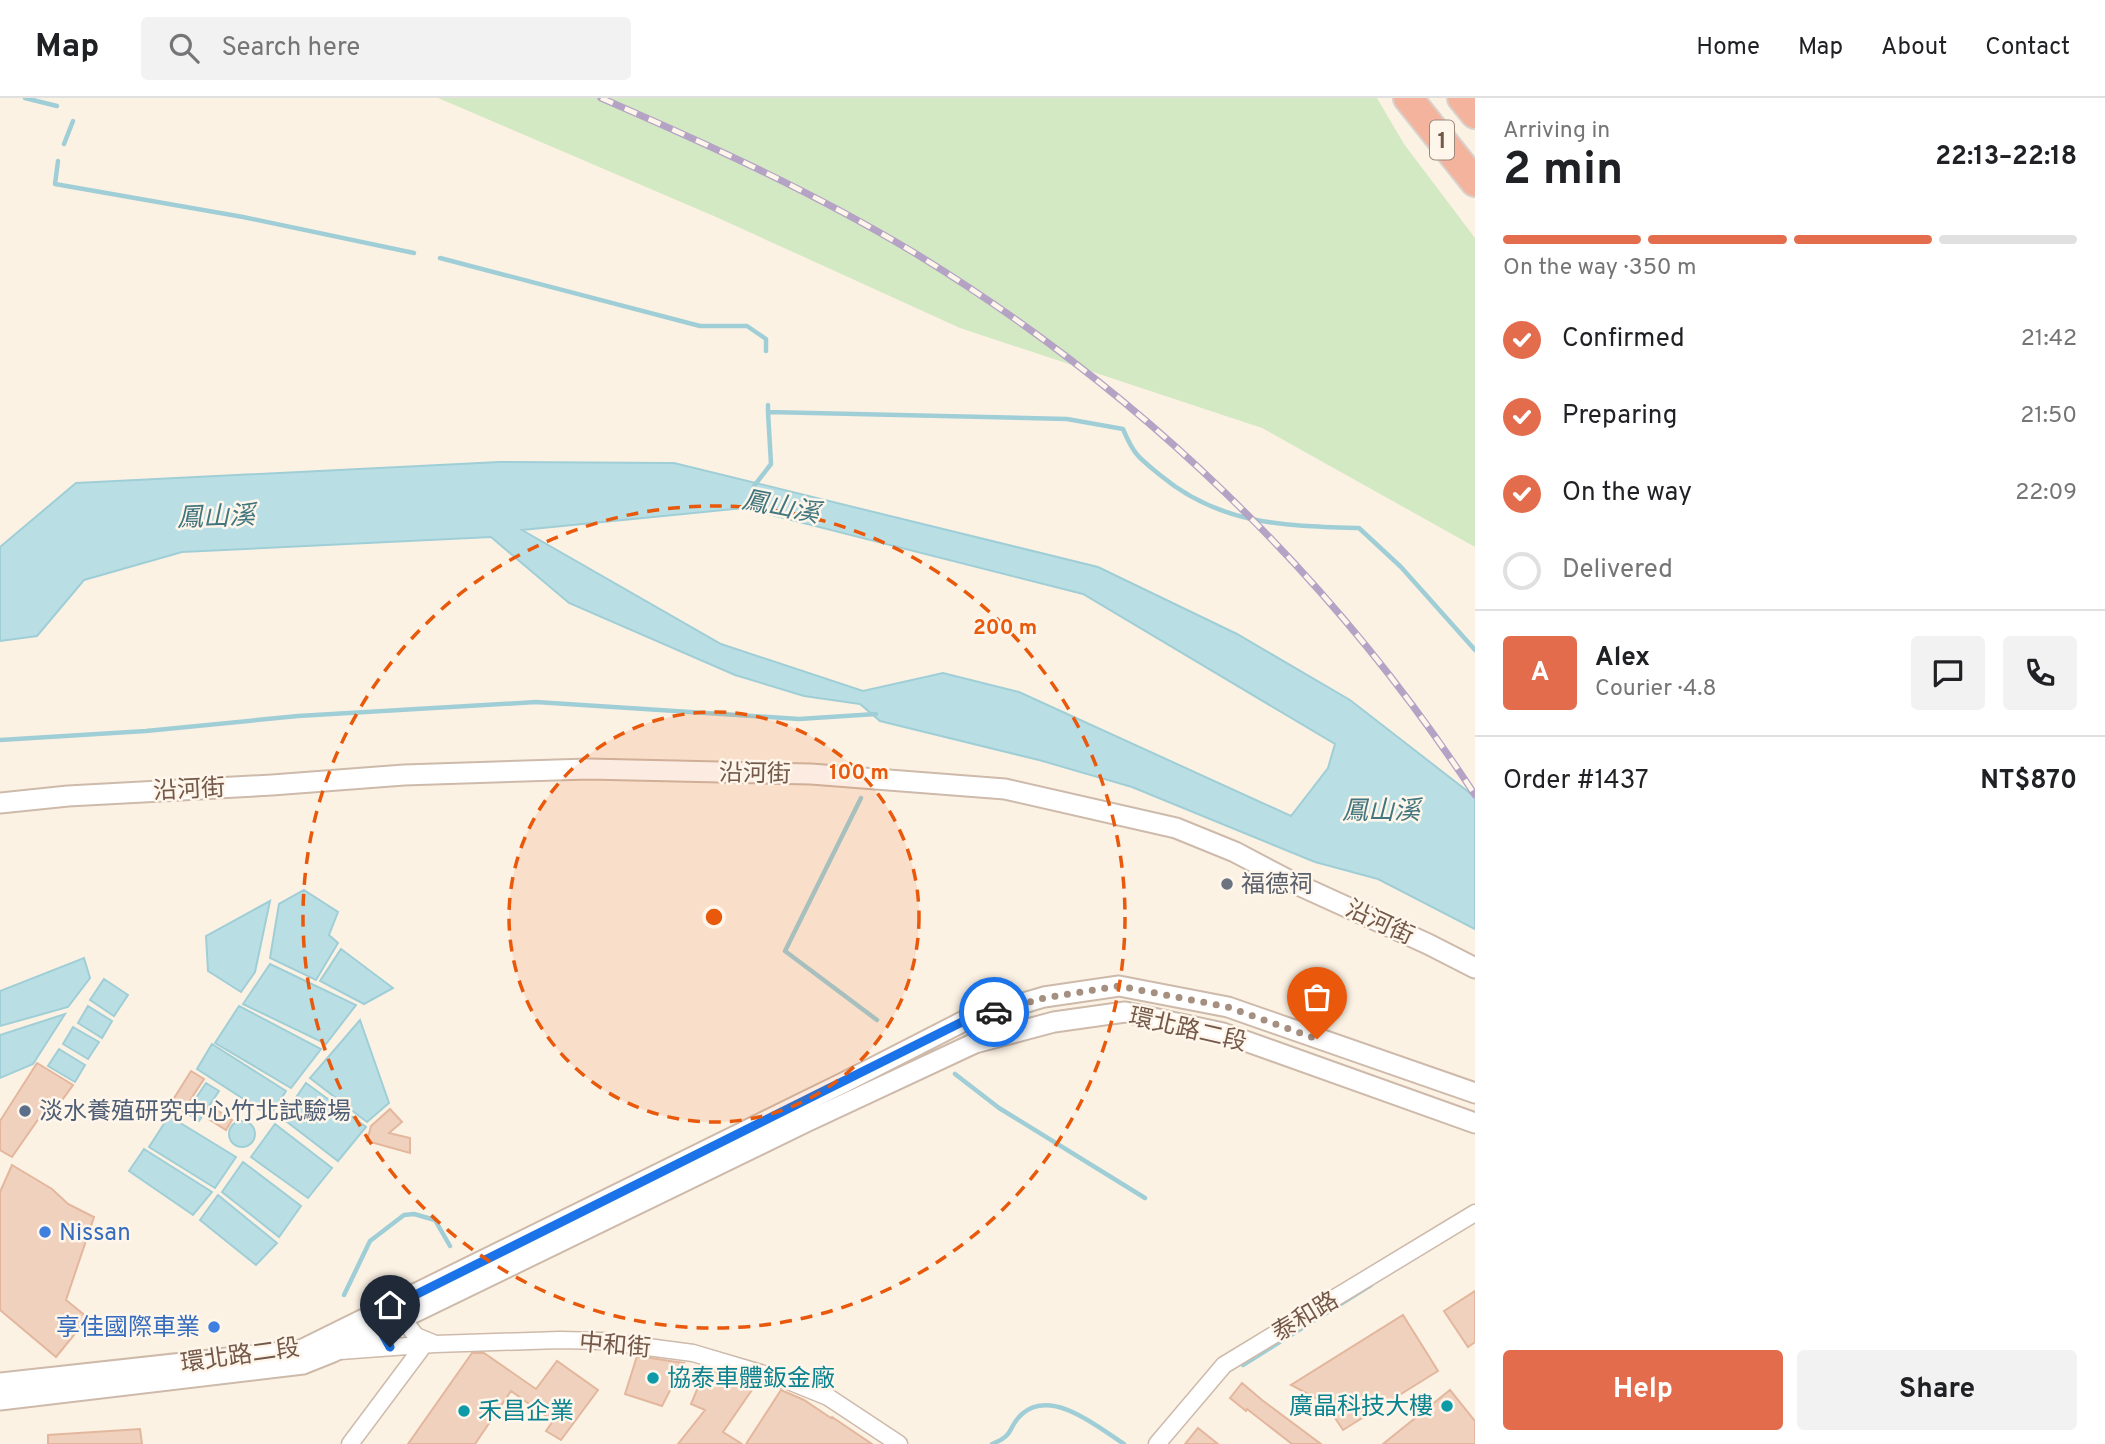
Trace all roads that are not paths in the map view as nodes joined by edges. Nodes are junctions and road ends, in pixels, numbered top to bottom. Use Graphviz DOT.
graph roads {
  1 [pos="1408,98"];
  2 [pos="1462,98"];
  3 [pos="1475,114"];
  4 [pos="1475,182"];
  5 [pos="0,803"];
  6 [pos="1475,968"];
  7 [pos="1475,1093"];
  8 [pos="1475,1123"];
  9 [pos="1475,1213"];
  10 [pos="403,1319"];
  11 [pos="382,1320"];
  12 [pos="430,1344"];
  13 [pos="390,1347"];
  14 [pos="333,1352"];
  15 [pos="0,1383"];
  16 [pos="0,1400"];
  17 [pos="350,1444"];
  18 [pos="899,1444"];
  19 [pos="1157,1444"];
  1 -- 4 [label="highway, 1"];
  2 -- 3 [label="highway, 1"];
  5 -- 6 [label="street, 沿河街"];
  7 -- 11 [label="street, 環北路二段"];
  8 -- 10 [label="street, 環北路二段"];
  9 -- 19 [label="street, 泰和路"];
  10 -- 11 [label="street, 環北路二段"];
  10 -- 12 [label="street"];
  11 -- 13 [label="street"];
  11 -- 14 [label="street, 環北路二段"];
  11 -- 15 [label="street, 環北路二段"];
  12 -- 13 [label="street, 中和街"];
  12 -- 17 [label="street"];
  12 -- 18 [label="street, 中和街"];
  13 -- 14 [label="street, 中和街"];
  14 -- 16 [label="street, 環北路二段"];
}
